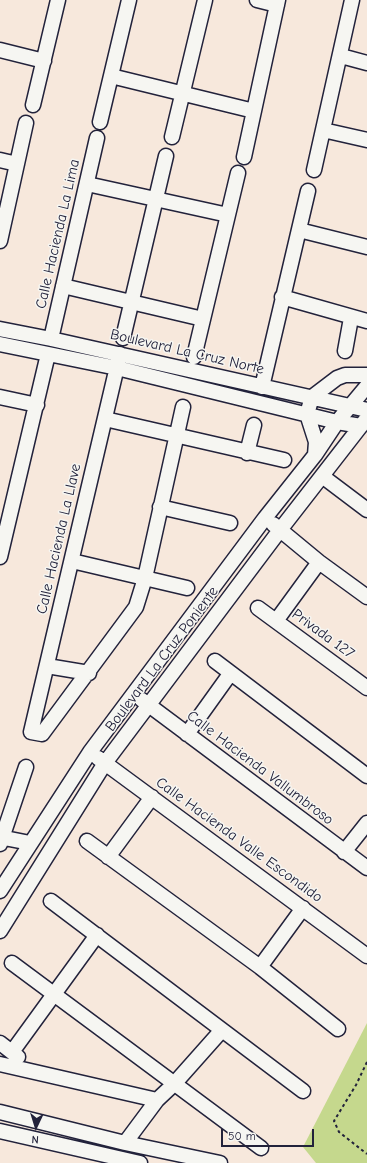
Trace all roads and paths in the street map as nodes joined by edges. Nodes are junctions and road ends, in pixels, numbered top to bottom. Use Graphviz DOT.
graph roads {
  1 [pos="58,0"];
  2 [pos="129,0"];
  3 [pos="205,0"];
  4 [pos="257,0"];
  5 [pos="352,0"];
  6 [pos="277,3"];
  7 [pos="0,50"];
  8 [pos="341,56"];
  9 [pos="44,61"];
  10 [pos="367,62"];
  11 [pos="111,76"];
  12 [pos="182,94"];
  13 [pos="33,105"];
  14 [pos="254,112"];
  15 [pos="100,122"];
  16 [pos="26,123"];
  17 [pos="323,130"];
  18 [pos="172,137"];
  19 [pos="97,138"];
  20 [pos="367,140"];
  21 [pos="166,156"];
  22 [pos="244,157"];
  23 [pos="0,160"];
  24 [pos="17,164"];
  25 [pos="314,170"];
  26 [pos="238,173"];
  27 [pos="87,184"];
  28 [pos="308,191"];
  29 [pos="157,199"];
  30 [pos="228,215"];
  31 [pos="299,230"];
  32 [pos="0,241"];
  33 [pos="367,247"];
  34 [pos="63,286"];
  35 [pos="282,297"];
  36 [pos="132,302"];
  37 [pos="351,318"];
  38 [pos="203,319"];
  39 [pos="367,321"];
  40 [pos="0,329"];
  41 [pos="123,338"];
  42 [pos="51,339"];
  43 [pos="0,344"];
  44 [pos="345,351"];
  45 [pos="48,354"];
  46 [pos="120,354"];
  47 [pos="194,357"];
  48 [pos="117,368"];
  49 [pos="367,375"];
  50 [pos="367,386"];
  51 [pos="262,387"];
  52 [pos="0,397"];
  53 [pos="312,397"];
  54 [pos="37,405"];
  55 [pos="349,406"];
  56 [pos="183,407"];
  57 [pos="367,410"];
  58 [pos="307,414"];
  59 [pos="105,419"];
  60 [pos="337,422"];
  61 [pos="364,422"];
  62 [pos="254,425"];
  63 [pos="177,435"];
  64 [pos="247,453"];
  65 [pos="315,455"];
  66 [pos="284,460"];
  67 [pos="322,476"];
  68 [pos="160,507"];
  69 [pos="366,507"];
  70 [pos="265,518"];
  71 [pos="230,523"];
  72 [pos="280,530"];
  73 [pos="0,557"];
  74 [pos="72,561"];
  75 [pos="319,562"];
  76 [pos="145,578"];
  77 [pos="188,588"];
  78 [pos="367,597"];
  79 [pos="258,608"];
  80 [pos="276,621"];
  81 [pos="215,661"];
  82 [pos="47,666"];
  83 [pos="89,673"];
  84 [pos="230,674"];
  85 [pos="367,688"];
  86 [pos="133,694"];
  87 [pos="148,704"];
  88 [pos="187,734"];
  89 [pos="90,752"];
  90 [pos="105,763"];
  91 [pos="26,767"];
  92 [pos="367,776"];
  93 [pos="152,797"];
  94 [pos="367,823"];
  95 [pos="1,840"];
  96 [pos="87,842"];
  97 [pos="30,843"];
  98 [pos="344,852"];
  99 [pos="108,857"];
  100 [pos="367,868"];
  101 [pos="0,891"];
  102 [pos="51,901"];
  103 [pos="303,908"];
  104 [pos="0,931"];
  105 [pos="97,935"];
  106 [pos="367,956"];
  107 [pos="12,963"];
  108 [pos="260,967"];
  109 [pos="54,993"];
  110 [pos="338,1029"];
  111 [pos="222,1030"];
  112 [pos="0,1043"];
  113 [pos="12,1052"];
  114 [pos="367,1062"];
  115 [pos="0,1064"];
  116 [pos="38,1072"];
  117 [pos="174,1084"];
  118 [pos="303,1091"];
  119 [pos="157,1100"];
  120 [pos="0,1112"];
  121 [pos="0,1131"];
  122 [pos="125,1143"];
  123 [pos="262,1148"];
  124 [pos="367,1154"];
  125 [pos="140,1163"];
  126 [pos="220,1163"];
  1 -- 9 [label="street"];
  2 -- 11 [label="street"];
  3 -- 12 [label="street"];
  4 -- 6 [label="street"];
  5 -- 8 [label="street"];
  6 -- 14 [label="street"];
  7 -- 9 [label="street"];
  8 -- 10 [label="street"];
  8 -- 17 [label="street"];
  9 -- 13 [label="street"];
  11 -- 12 [label="street"];
  11 -- 15 [label="street"];
  12 -- 14 [label="street"];
  12 -- 18 [label="street"];
  14 -- 22 [label="street"];
  16 -- 24 [label="street"];
  17 -- 20 [label="street"];
  17 -- 25 [label="street"];
  19 -- 27 [label="street, Calle Hacienda La Lima"];
  21 -- 29 [label="street"];
  23 -- 24 [label="street"];
  24 -- 32 [label="street"];
  26 -- 30 [label="street"];
  27 -- 29 [label="street"];
  27 -- 34 [label="street, Calle Hacienda La Lima"];
  28 -- 31 [label="street"];
  29 -- 30 [label="street"];
  29 -- 36 [label="street"];
  30 -- 38 [label="street"];
  31 -- 33 [label="street"];
  31 -- 35 [label="street"];
  34 -- 36 [label="street"];
  34 -- 42 [label="street, Calle Hacienda La Lima"];
  35 -- 37 [label="street"];
  35 -- 51 [label="street"];
  36 -- 38 [label="street"];
  36 -- 41 [label="street"];
  37 -- 39 [label="street"];
  37 -- 44 [label="street"];
  38 -- 47 [label="street"];
  40 -- 42 [label="street, Boulevard La Cruz Norte"];
  42 -- 46 [label="street, Boulevard La Cruz Norte"];
  43 -- 45 [label="street"];
  45 -- 48 [label="street"];
  45 -- 54 [label="street"];
  46 -- 48 [label="street, Calle Hacienda La Llave"];
  46 -- 51 [label="street, Boulevard La Cruz Norte"];
  48 -- 58 [label="street"];
  48 -- 59 [label="street, Calle Hacienda La Llave"];
  49 -- 53 [label="street"];
  50 -- 55 [label="street, Boulevard La Cruz Poniente"];
  51 -- 53 [label="street, Boulevard La Cruz Norte"];
  52 -- 54 [label="street"];
  53 -- 55 [label="street, Boulevard La Cruz Norte"];
  53 -- 58 [label="street"];
  54 -- 73 [label="street"];
  55 -- 57 [label="street, Boulevard La Cruz Norte"];
  55 -- 60 [label="street, Boulevard La Cruz Poniente"];
  56 -- 63 [label="street"];
  58 -- 60 [label="street"];
  58 -- 65 [label="street"];
  59 -- 63 [label="street"];
  59 -- 74 [label="street, Calle Hacienda La Llave"];
  60 -- 61 [label="street"];
  60 -- 65 [label="street, Boulevard La Cruz Poniente"];
  61 -- 67 [label="street, Boulevard La Cruz Poniente"];
  62 -- 64 [label="street"];
  63 -- 64 [label="street"];
  63 -- 68 [label="street"];
  64 -- 66 [label="street"];
  65 -- 70 [label="street, Boulevard La Cruz Poniente"];
  67 -- 69 [label="street"];
  67 -- 72 [label="street, Boulevard La Cruz Poniente"];
  68 -- 71 [label="street"];
  68 -- 76 [label="street"];
  70 -- 72 [label="street"];
  70 -- 86 [label="street, Boulevard La Cruz Poniente"];
  72 -- 75 [label="street"];
  72 -- 87 [label="street, Boulevard La Cruz Poniente"];
  74 -- 76 [label="street"];
  74 -- 82 [label="street, Calle Hacienda La Llave"];
  75 -- 78 [label="street"];
  75 -- 80 [label="street"];
  76 -- 77 [label="street"];
  76 -- 83 [label="street"];
  79 -- 80 [label="street, Privada 127"];
  80 -- 85 [label="street, Privada 127"];
  81 -- 84 [label="street"];
  82 -- 83 [label="street"];
  82 -- 83 [label="street, Calle Hacienda La Llave"];
  84 -- 88 [label="street"];
  84 -- 92 [label="street"];
  86 -- 87 [label="street, Calle Hacienda Vallumbroso"];
  86 -- 89 [label="street, Boulevard La Cruz Poniente"];
  87 -- 88 [label="street, Calle Hacienda Vallumbroso"];
  87 -- 90 [label="street, Boulevard La Cruz Poniente"];
  88 -- 98 [label="street, Calle Hacienda Vallumbroso"];
  89 -- 90 [label="street, Calle Hacienda Valle Escondido"];
  89 -- 97 [label="street, Boulevard La Cruz Poniente"];
  90 -- 93 [label="street, Calle Hacienda Valle Escondido"];
  90 -- 104 [label="street, Boulevard La Cruz Poniente"];
  91 -- 95 [label="street"];
  93 -- 99 [label="street"];
  93 -- 103 [label="street, Calle Hacienda Valle Escondido"];
  94 -- 98 [label="street"];
  95 -- 97 [label="street"];
  96 -- 99 [label="street"];
  97 -- 101 [label="street, Boulevard La Cruz Poniente"];
  98 -- 100 [label="street, Calle Hacienda Vallumbroso"];
  99 -- 108 [label="street"];
  102 -- 105 [label="street"];
  103 -- 106 [label="street, Calle Hacienda Valle Escondido"];
  103 -- 108 [label="street"];
  105 -- 109 [label="street"];
  105 -- 111 [label="street"];
  107 -- 109 [label="street"];
  108 -- 110 [label="street"];
  109 -- 113 [label="street"];
  109 -- 117 [label="street"];
  111 -- 117 [label="street"];
  111 -- 118 [label="street"];
  112 -- 113 [label="street"];
  113 -- 116 [label="street"];
  114 -- 124 [label="path"];
  115 -- 116 [label="street"];
  116 -- 119 [label="street"];
  117 -- 119 [label="street"];
  117 -- 123 [label="street"];
  119 -- 122 [label="street"];
  120 -- 122 [label="street"];
  121 -- 125 [label="street"];
  122 -- 126 [label="street"];
}
